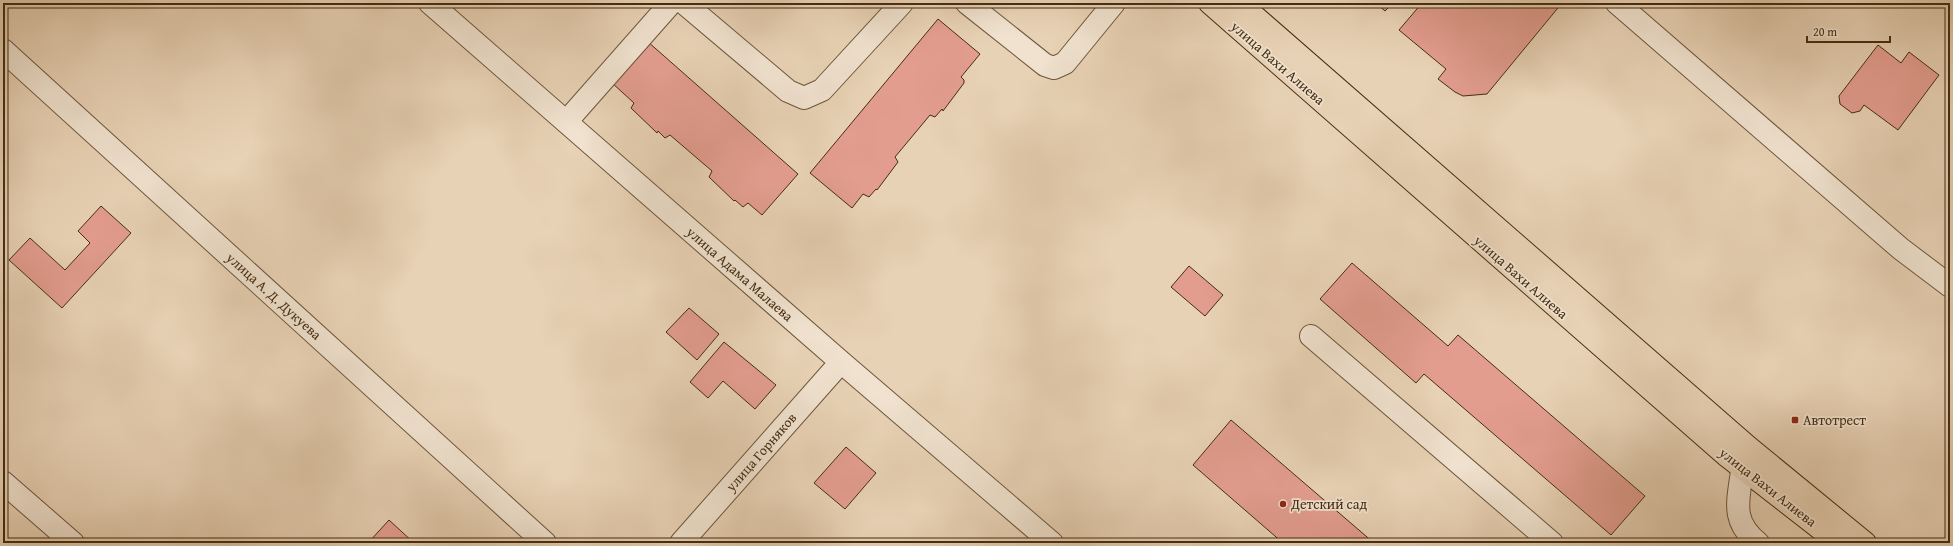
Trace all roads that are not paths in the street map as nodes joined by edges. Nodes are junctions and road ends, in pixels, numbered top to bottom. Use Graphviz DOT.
graph roads {
  1 [pos="430,3"];
  2 [pos="671,3"];
  3 [pos="684,3"];
  4 [pos="902,3"];
  5 [pos="967,3"];
  6 [pos="1114,3"];
  7 [pos="1210,3"];
  8 [pos="1238,3"];
  9 [pos="1617,3"];
  10 [pos="3,50"];
  11 [pos="566,122"];
  12 [pos="1950,286"];
  13 [pos="1311,336"];
  14 [pos="840,362"];
  15 [pos="1742,471"];
  16 [pos="3,482"];
  17 [pos="72,543"];
  18 [pos="545,543"];
  19 [pos="682,543"];
  20 [pos="1052,543"];
  21 [pos="1552,543"];
  22 [pos="1758,543"];
  23 [pos="1839,543"];
  24 [pos="1865,543"];
  1 -- 11 [label="street, улица Адама Малаева"];
  2 -- 11 [label="street"];
  3 -- 4 [label="street"];
  5 -- 6 [label="street"];
  7 -- 23 [label="main road, улица Вахи Алиева"];
  8 -- 24 [label="main road, улица Вахи Алиева"];
  9 -- 12 [label="street"];
  10 -- 18 [label="street, улица А. Д. Дукуева"];
  11 -- 14 [label="street, улица Адама Малаева"];
  13 -- 21 [label="street"];
  14 -- 19 [label="street, улица Горняков"];
  14 -- 20 [label="street, улица Адама Малаева"];
  15 -- 22 [label="street"];
  16 -- 17 [label="street"];
}
